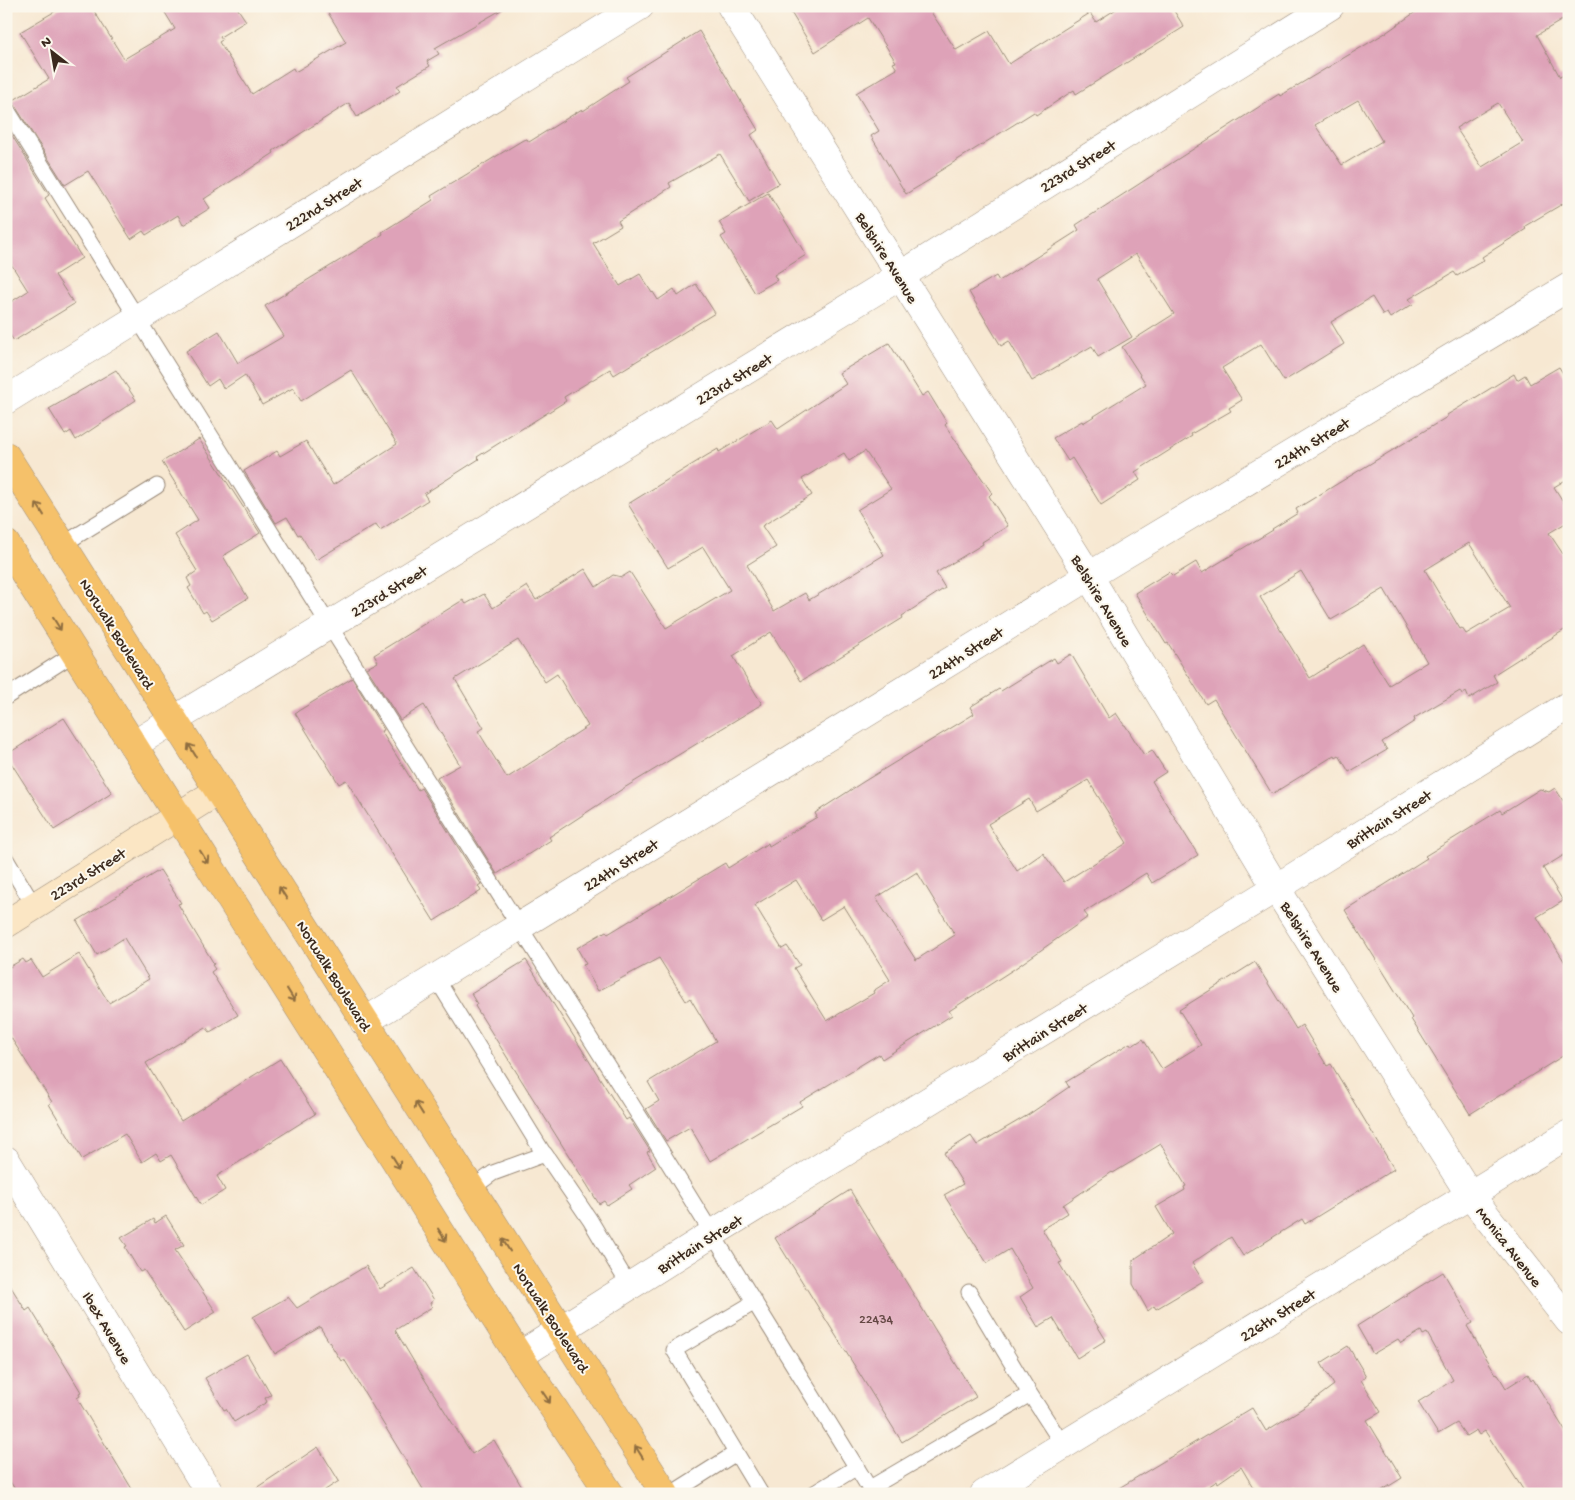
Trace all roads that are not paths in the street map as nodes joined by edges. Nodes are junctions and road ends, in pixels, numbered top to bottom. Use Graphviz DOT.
graph roads {
  1 [pos="640,6"];
  2 [pos="732,6"];
  3 [pos="1330,6"];
  4 [pos="6,108"];
  5 [pos="900,276"];
  6 [pos="1569,287"];
  7 [pos="138,318"];
  8 [pos="6,400"];
  9 [pos="6,456"];
  10 [pos="157,486"];
  11 [pos="6,544"];
  12 [pos="62,545"];
  13 [pos="1089,576"];
  14 [pos="329,625"];
  15 [pos="75,653"];
  16 [pos="6,697"];
  17 [pos="1569,705"];
  18 [pos="174,720"];
  19 [pos="133,746"];
  20 [pos="218,791"];
  21 [pos="178,816"];
  22 [pos="6,859"];
  23 [pos="1276,888"];
  24 [pos="34,906"];
  25 [pos="6,924"];
  26 [pos="519,927"];
  27 [pos="436,978"];
  28 [pos="364,1022"];
  29 [pos="1569,1134"];
  30 [pos="544,1154"];
  31 [pos="6,1160"];
  32 [pos="470,1189"];
  33 [pos="1470,1196"];
  34 [pos="712,1234"];
  35 [pos="630,1287"];
  36 [pos="969,1292"];
  37 [pos="754,1302"];
  38 [pos="1569,1321"];
  39 [pos="560,1331"];
  40 [pos="519,1356"];
  41 [pos="1030,1394"];
  42 [pos="1063,1445"];
  43 [pos="736,1452"];
  44 [pos="857,1467"];
  45 [pos="872,1491"];
  46 [pos="210,1494"];
  47 [pos="610,1494"];
  48 [pos="665,1494"];
  49 [pos="671,1494"];
  50 [pos="761,1494"];
  51 [pos="813,1494"];
  52 [pos="984,1494"];
  1 -- 7 [label="street, 222nd Street"];
  2 -- 5 [label="street, Belshire Avenue"];
  3 -- 5 [label="street, 223rd Street"];
  4 -- 7 [label="lane"];
  5 -- 13 [label="street, Belshire Avenue"];
  5 -- 14 [label="street, 223rd Street"];
  6 -- 13 [label="street, 224th Street"];
  7 -- 8 [label="street, 222nd Street"];
  7 -- 14 [label="lane"];
  12 -- 9 [label="main road, Norwalk Boulevard, one-way"];
  10 -- 12 [label="lane"];
  11 -- 15 [label="main road, one-way"];
  12 -- 18 [label="main road, Norwalk Boulevard"];
  13 -- 23 [label="street, Belshire Avenue"];
  13 -- 26 [label="street, 224th Street"];
  14 -- 18 [label="street, 223rd Street"];
  14 -- 26 [label="lane"];
  15 -- 16 [label="lane"];
  15 -- 19 [label="main road"];
  17 -- 23 [label="street, Brittain Street"];
  18 -- 19 [label="street, 223rd Street"];
  20 -- 18 [label="main road, Norwalk Boulevard, one-way"];
  19 -- 21 [label="main road"];
  20 -- 21 [label="street, 223rd Street"];
  28 -- 20 [label="main road, Norwalk Boulevard, one-way"];
  21 -- 24 [label="street, 223rd Street"];
  21 -- 40 [label="main road, one-way"];
  22 -- 24 [label="lane"];
  23 -- 33 [label="street, Belshire Avenue"];
  23 -- 34 [label="street, Brittain Street"];
  24 -- 25 [label="street, 223rd Street"];
  26 -- 27 [label="street, 224th Street"];
  26 -- 34 [label="lane"];
  27 -- 28 [label="street, 224th Street"];
  27 -- 30 [label="lane"];
  32 -- 28 [label="main road, Norwalk Boulevard, one-way"];
  29 -- 33 [label="street, 226th Street"];
  30 -- 32 [label="lane"];
  30 -- 35 [label="lane"];
  31 -- 46 [label="street, Ibex Avenue"];
  39 -- 32 [label="main road, Norwalk Boulevard, one-way"];
  33 -- 38 [label="street, Monica Avenue"];
  33 -- 42 [label="street, 226th Street"];
  34 -- 35 [label="street, Brittain Street"];
  34 -- 37 [label="lane"];
  35 -- 39 [label="street, Brittain Street"];
  36 -- 41 [label="lane"];
  37 -- 43 [label="lane"];
  37 -- 44 [label="lane"];
  39 -- 40 [label="street, Brittain Street"];
  48 -- 39 [label="main road, Norwalk Boulevard, one-way"];
  40 -- 47 [label="main road, one-way"];
  41 -- 42 [label="lane"];
  41 -- 45 [label="lane"];
  42 -- 52 [label="street, 226th Street"];
  43 -- 49 [label="lane"];
  43 -- 50 [label="lane"];
  44 -- 45 [label="lane"];
  44 -- 51 [label="lane"];
}
